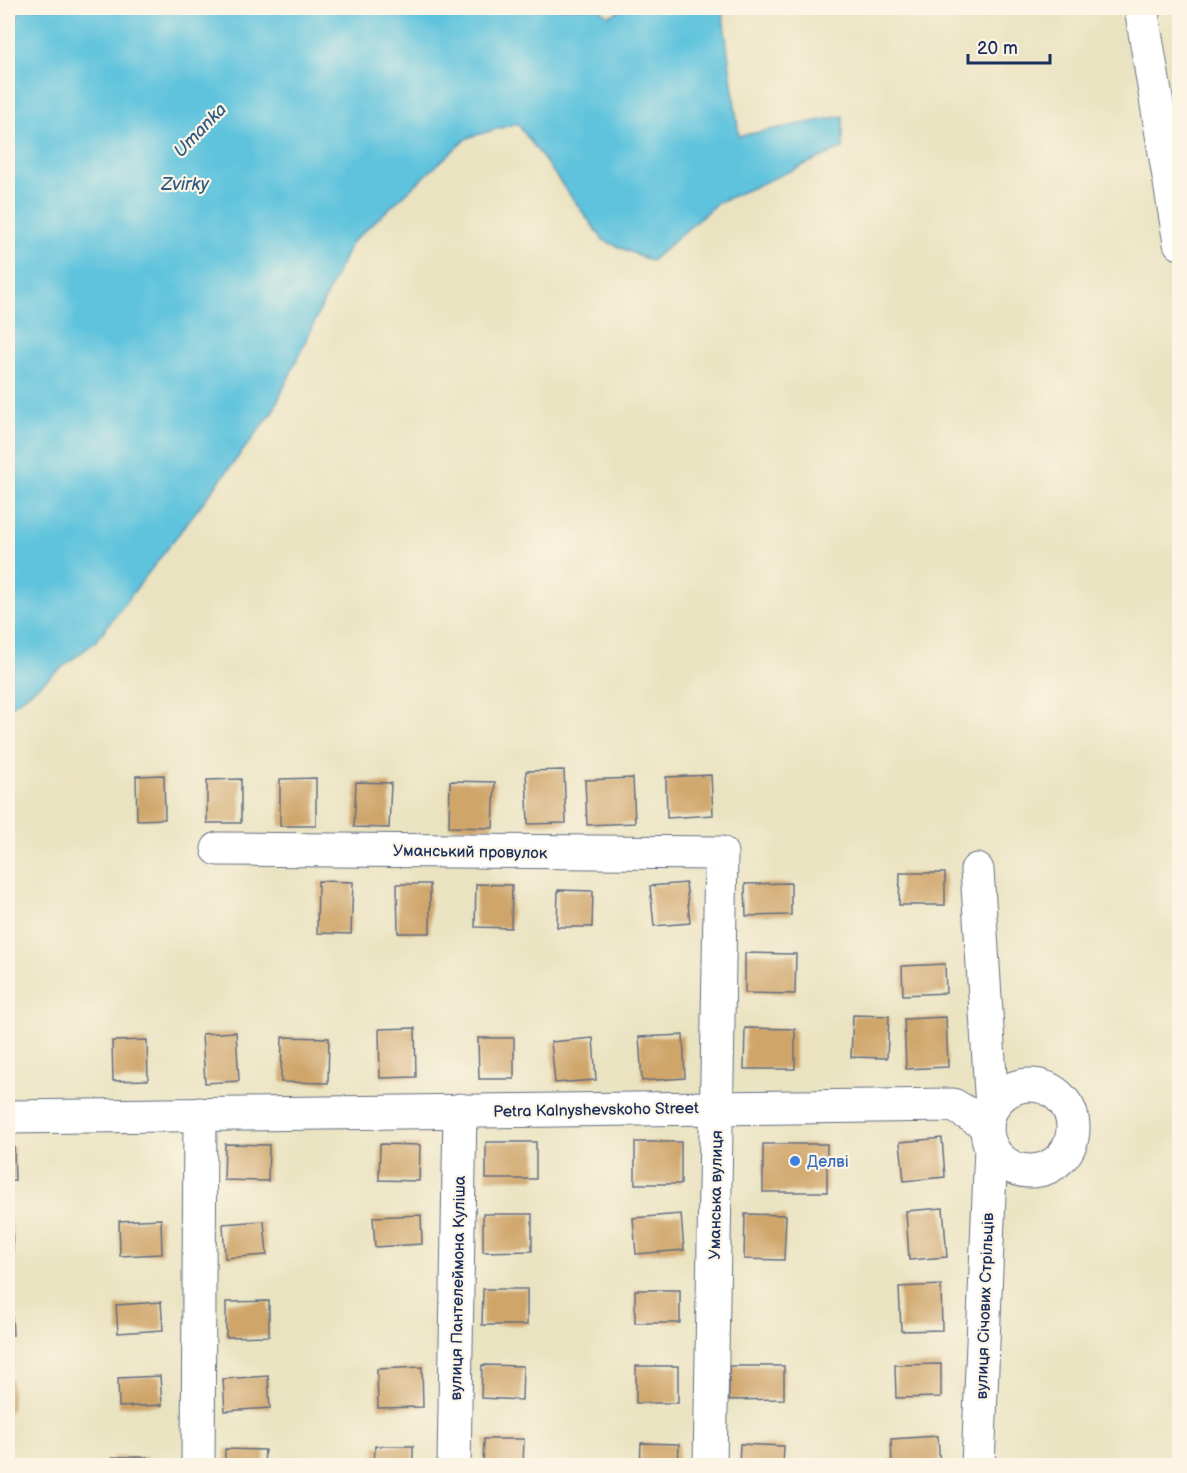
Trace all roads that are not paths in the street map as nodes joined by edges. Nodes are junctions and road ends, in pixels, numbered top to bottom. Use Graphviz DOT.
graph roads {
  1 [pos="1141,8"];
  2 [pos="1179,243"];
  3 [pos="218,849"];
  4 [pos="721,853"];
  5 [pos="977,870"];
  6 [pos="716,1108"];
  7 [pos="460,1110"];
  8 [pos="200,1114"];
  9 [pos="8,1117"];
  10 [pos="990,1126"];
  11 [pos="198,1466"];
  12 [pos="454,1466"];
  13 [pos="710,1466"];
  14 [pos="978,1466"];
  1 -- 2 [label="main road"];
  3 -- 4 [label="main road, Уманський провулок"];
  4 -- 6 [label="main road, Уманська вулиця"];
  5 -- 10 [label="main road, вулиця Січових Стрільців"];
  6 -- 7 [label="main road, Petra Kalnyshevskoho Street"];
  6 -- 10 [label="main road, Petra Kalnyshevskoho Street"];
  6 -- 13 [label="main road, Уманська вулиця"];
  7 -- 8 [label="main road, Petra Kalnyshevskoho Street"];
  7 -- 12 [label="main road, вулиця Пантелеймона Куліша"];
  8 -- 9 [label="main road, Petra Kalnyshevskoho Street"];
  8 -- 11 [label="main road"];
  10 -- 14 [label="main road, вулиця Січових Стрільців"];
}
